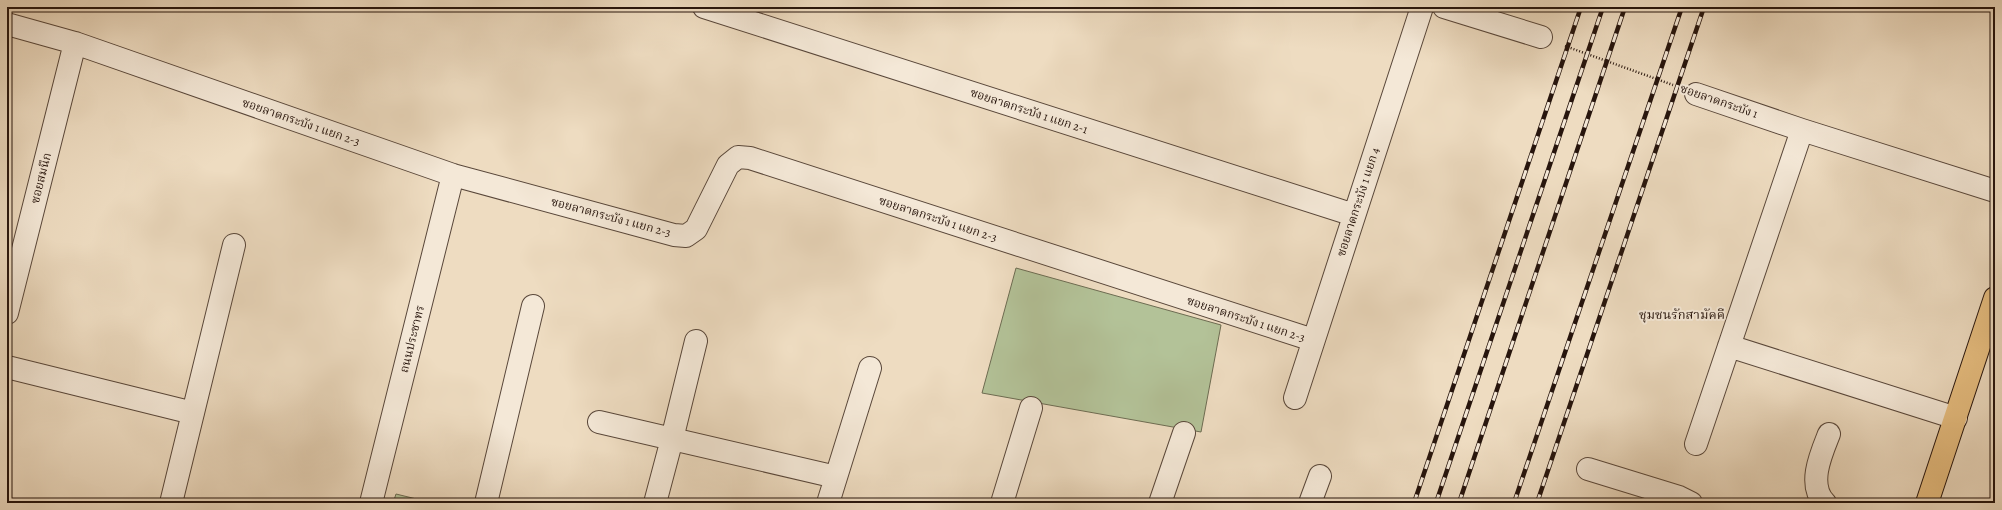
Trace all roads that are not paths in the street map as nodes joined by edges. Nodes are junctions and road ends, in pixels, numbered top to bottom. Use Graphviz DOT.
graph roads {
  1 [pos="704,7"];
  2 [pos="1422,7"];
  3 [pos="1444,7"];
  4 [pos="7,24"];
  5 [pos="1540,37"];
  6 [pos="75,44"];
  7 [pos="1696,94"];
  8 [pos="1802,130"];
  9 [pos="453,175"];
  10 [pos="1995,191"];
  11 [pos="1354,216"];
  12 [pos="234,246"];
  13 [pos="1995,298"];
  14 [pos="533,306"];
  15 [pos="7,313"];
  16 [pos="1313,340"];
  17 [pos="696,341"];
  18 [pos="1729,346"];
  19 [pos="7,367"];
  20 [pos="870,368"];
  21 [pos="1295,398"];
  22 [pos="1031,408"];
  23 [pos="192,413"];
  24 [pos="1956,418"];
  25 [pos="599,422"];
  26 [pos="1184,433"];
  27 [pos="1829,434"];
  28 [pos="672,439"];
  29 [pos="1696,444"];
  30 [pos="1588,469"];
  31 [pos="1320,476"];
  32 [pos="836,477"];
  33 [pos="171,503"];
  34 [pos="371,503"];
  35 [pos="486,503"];
  36 [pos="655,503"];
  37 [pos="828,503"];
  38 [pos="1002,503"];
  39 [pos="1160,503"];
  40 [pos="1310,503"];
  41 [pos="1691,503"];
  42 [pos="1825,503"];
  43 [pos="1926,503"];
  1 -- 11 [label="street, ซอยลาดกระบัง 1 แยก 2-1"];
  2 -- 11 [label="street, ซอยลาดกระบัง 1 แยก 4"];
  3 -- 5 [label="street"];
  4 -- 6 [label="street, ซอยลาดกระบัง 1 แยก 2-3"];
  6 -- 9 [label="street, ซอยลาดกระบัง 1 แยก 2-3"];
  6 -- 15 [label="street, ซอยสมนึก"];
  7 -- 8 [label="street, ซอยลาดกระบัง 1"];
  8 -- 10 [label="street, ซอยลาดกระบัง 1"];
  8 -- 18 [label="street"];
  9 -- 16 [label="street, ซอยลาดกระบัง 1 แยก 2-3"];
  9 -- 34 [label="street, ถนนประชาทร"];
  11 -- 16 [label="street, ซอยลาดกระบัง 1 แยก 4"];
  12 -- 23 [label="street"];
  13 -- 24 [label="main road"];
  14 -- 35 [label="street"];
  16 -- 21 [label="street, ซอยลาดกระบัง 1 แยก 4"];
  17 -- 28 [label="street"];
  18 -- 24 [label="street"];
  18 -- 29 [label="street"];
  19 -- 23 [label="street"];
  20 -- 32 [label="street"];
  22 -- 38 [label="street"];
  23 -- 33 [label="street"];
  24 -- 43 [label="main road"];
  25 -- 28 [label="street"];
  26 -- 39 [label="street"];
  27 -- 42 [label="street"];
  28 -- 32 [label="street"];
  28 -- 36 [label="street"];
  30 -- 41 [label="street"];
  31 -- 40 [label="street"];
  32 -- 37 [label="street"];
}
